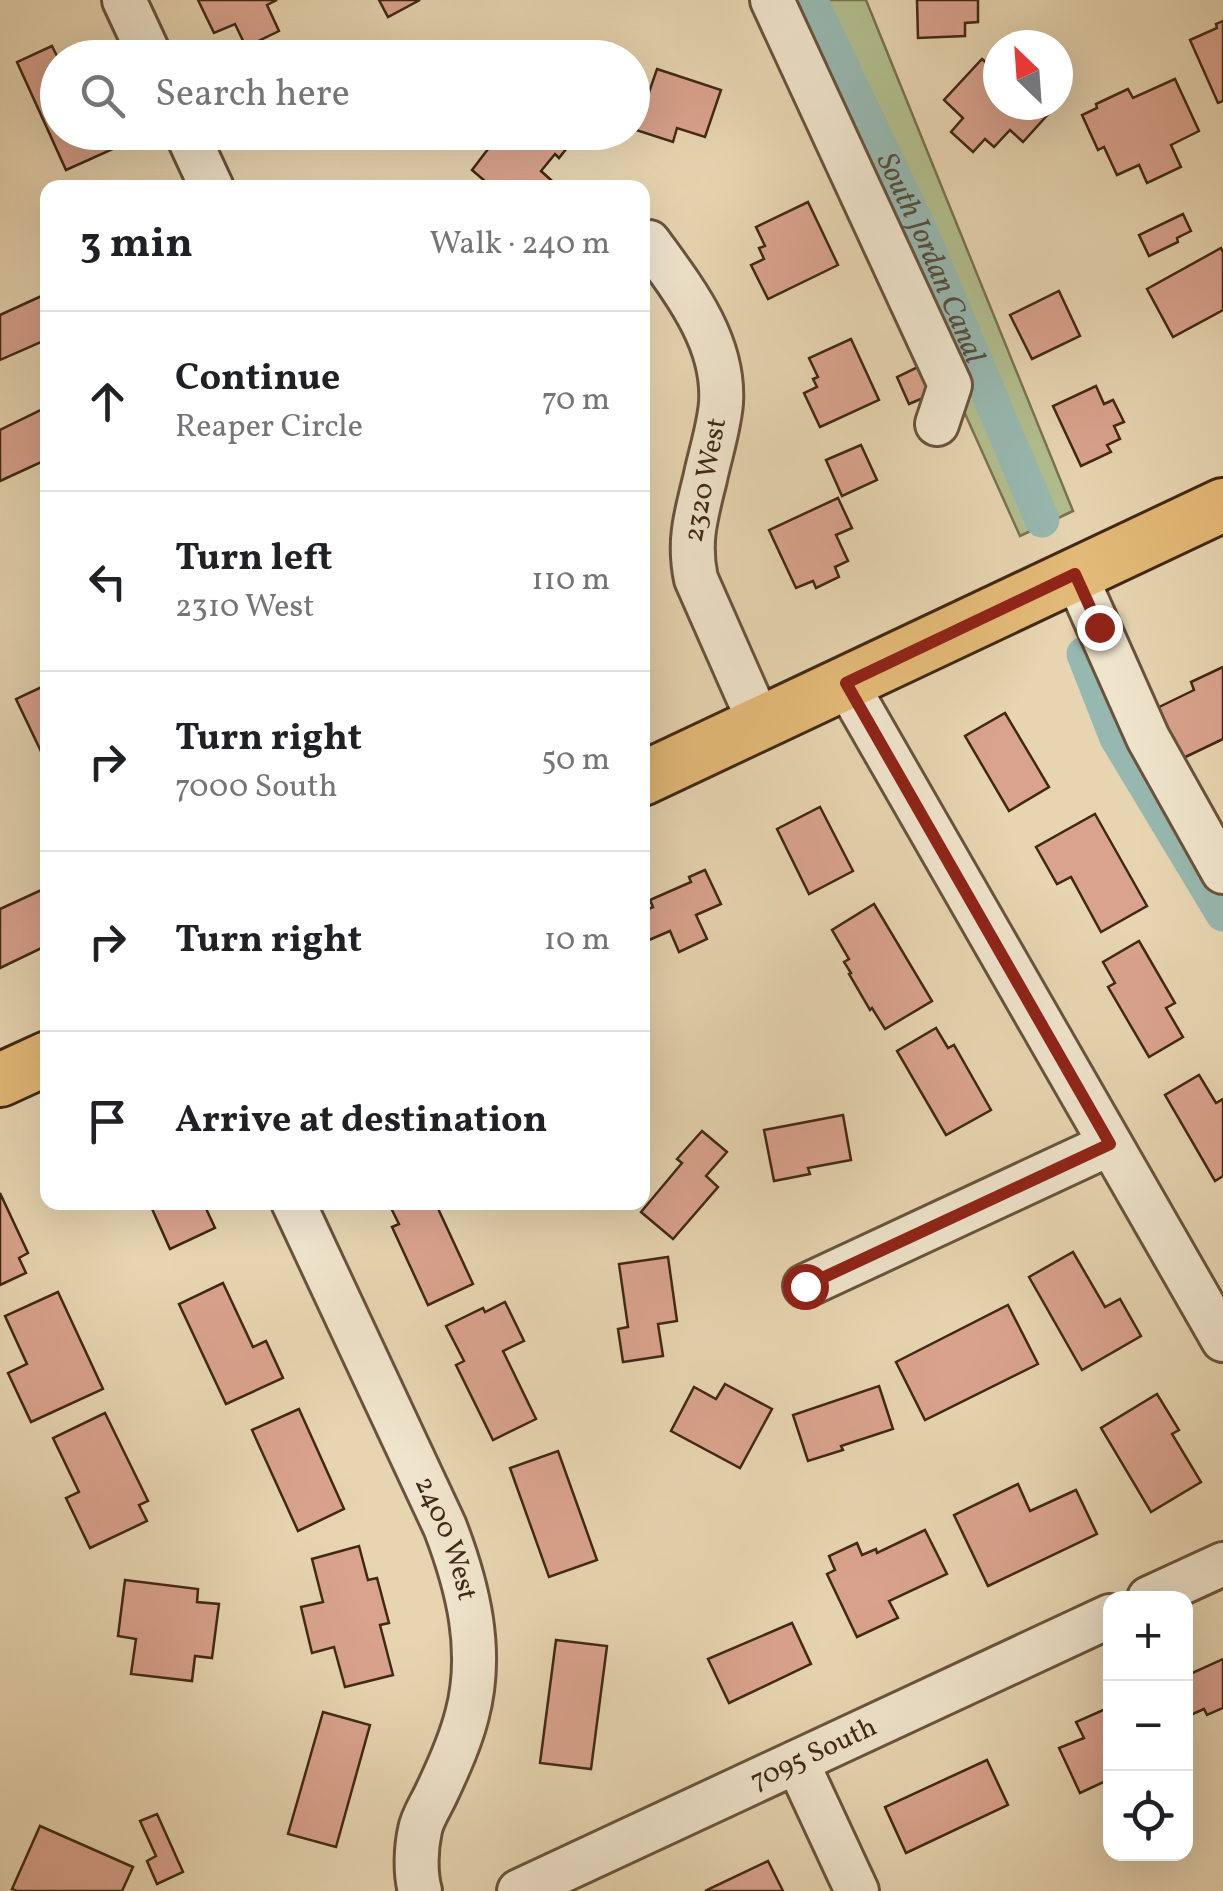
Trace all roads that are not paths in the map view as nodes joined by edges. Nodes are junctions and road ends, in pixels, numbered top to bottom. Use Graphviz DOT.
graph roads {
  1 [pos="124,0"];
  2 [pos="772,0"];
  3 [pos="143,40"];
  4 [pos="194,150"];
  5 [pos="208,180"];
  6 [pos="650,242"];
  7 [pos="937,424"];
  8 [pos="1223,504"];
  9 [pos="1075,574"];
  10 [pos="846,683"];
  11 [pos="760,724"];
  12 [pos="650,775"];
  13 [pos="1223,872"];
  14 [pos="40,1062"];
  15 [pos="0,1080"];
  16 [pos="1110,1144"];
  17 [pos="297,1210"];
  18 [pos="805,1286"];
  19 [pos="1223,1340"];
  20 [pos="1223,1564"];
  21 [pos="1164,1591"];
  22 [pos="1103,1619"];
  23 [pos="797,1762"];
  24 [pos="420,1891"];
  25 [pos="519,1891"];
  26 [pos="857,1891"];
  1 -- 3 [label="street"];
  2 -- 7 [label="street"];
  4 -- 5 [label="street"];
  6 -- 11 [label="street, 2320 West"];
  8 -- 9 [label="main road"];
  9 -- 10 [label="main road"];
  9 -- 13 [label="street"];
  10 -- 11 [label="main road"];
  10 -- 16 [label="street"];
  11 -- 12 [label="main road"];
  14 -- 15 [label="main road"];
  16 -- 18 [label="street"];
  16 -- 19 [label="street"];
  17 -- 24 [label="street, 2400 West"];
  20 -- 21 [label="street"];
  22 -- 23 [label="street, 7095 South"];
  23 -- 25 [label="street, 7095 South"];
  23 -- 26 [label="street"];
}
